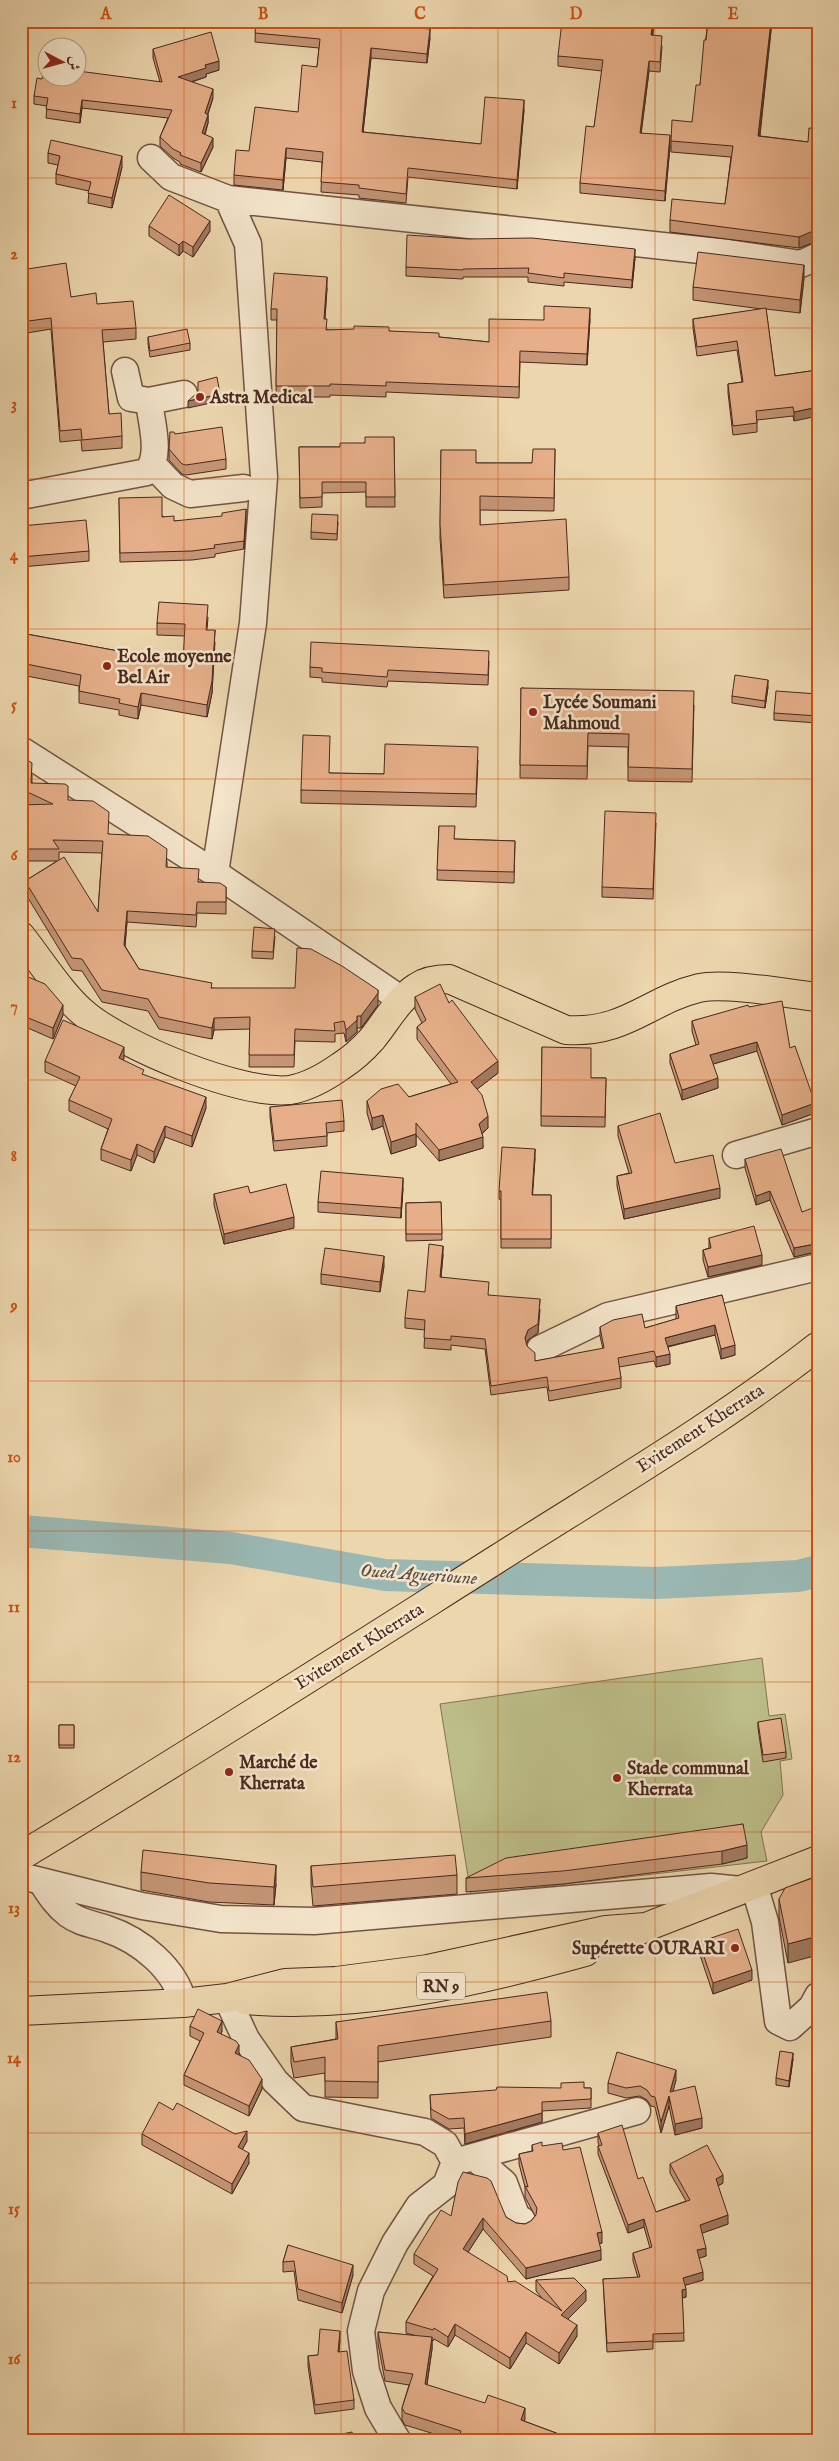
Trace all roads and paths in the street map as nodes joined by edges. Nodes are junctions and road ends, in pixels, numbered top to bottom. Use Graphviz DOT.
graph roads {
  1 [pos="151,158"];
  2 [pos="228,199"];
  3 [pos="818,256"];
  4 [pos="125,371"];
  5 [pos="184,394"];
  6 [pos="149,401"];
  7 [pos="153,465"];
  8 [pos="244,488"];
  9 [pos="21,496"];
  10 [pos="21,750"];
  11 [pos="215,873"];
  12 [pos="21,936"];
  13 [pos="818,997"];
  14 [pos="402,1000"];
  15 [pos="818,1130"];
  16 [pos="736,1155"];
  17 [pos="818,1267"];
  18 [pos="818,1346"];
  19 [pos="540,1349"];
  20 [pos="21,1856"];
  21 [pos="818,1860"];
  22 [pos="31,1879"];
  23 [pos="748,1887"];
  24 [pos="818,1996"];
  25 [pos="227,1998"];
  26 [pos="183,2003"];
  27 [pos="21,2011"];
  28 [pos="637,2111"];
  29 [pos="464,2160"];
  30 [pos="522,2220"];
  31 [pos="397,2440"];
  1 -- 2 [label="street"];
  2 -- 3 [label="street"];
  2 -- 11 [label="street"];
  4 -- 6 [label="street"];
  5 -- 6 [label="street"];
  6 -- 7 [label="street"];
  7 -- 8 [label="street"];
  7 -- 9 [label="street"];
  10 -- 11 [label="street"];
  11 -- 14 [label="street"];
  12 -- 14 [label="main road"];
  13 -- 14 [label="main road"];
  15 -- 16 [label="street"];
  17 -- 19 [label="street"];
  18 -- 20 [label="main road, Evitement Kherrata"];
  21 -- 23 [label="main road, RN 9"];
  22 -- 23 [label="street"];
  22 -- 26 [label="street"];
  23 -- 24 [label="street"];
  23 -- 25 [label="main road, RN 9"];
  25 -- 26 [label="main road, RN 9"];
  25 -- 29 [label="street"];
  26 -- 27 [label="main road, RN 9"];
  28 -- 29 [label="street"];
  29 -- 30 [label="street"];
  29 -- 31 [label="street"];
}
